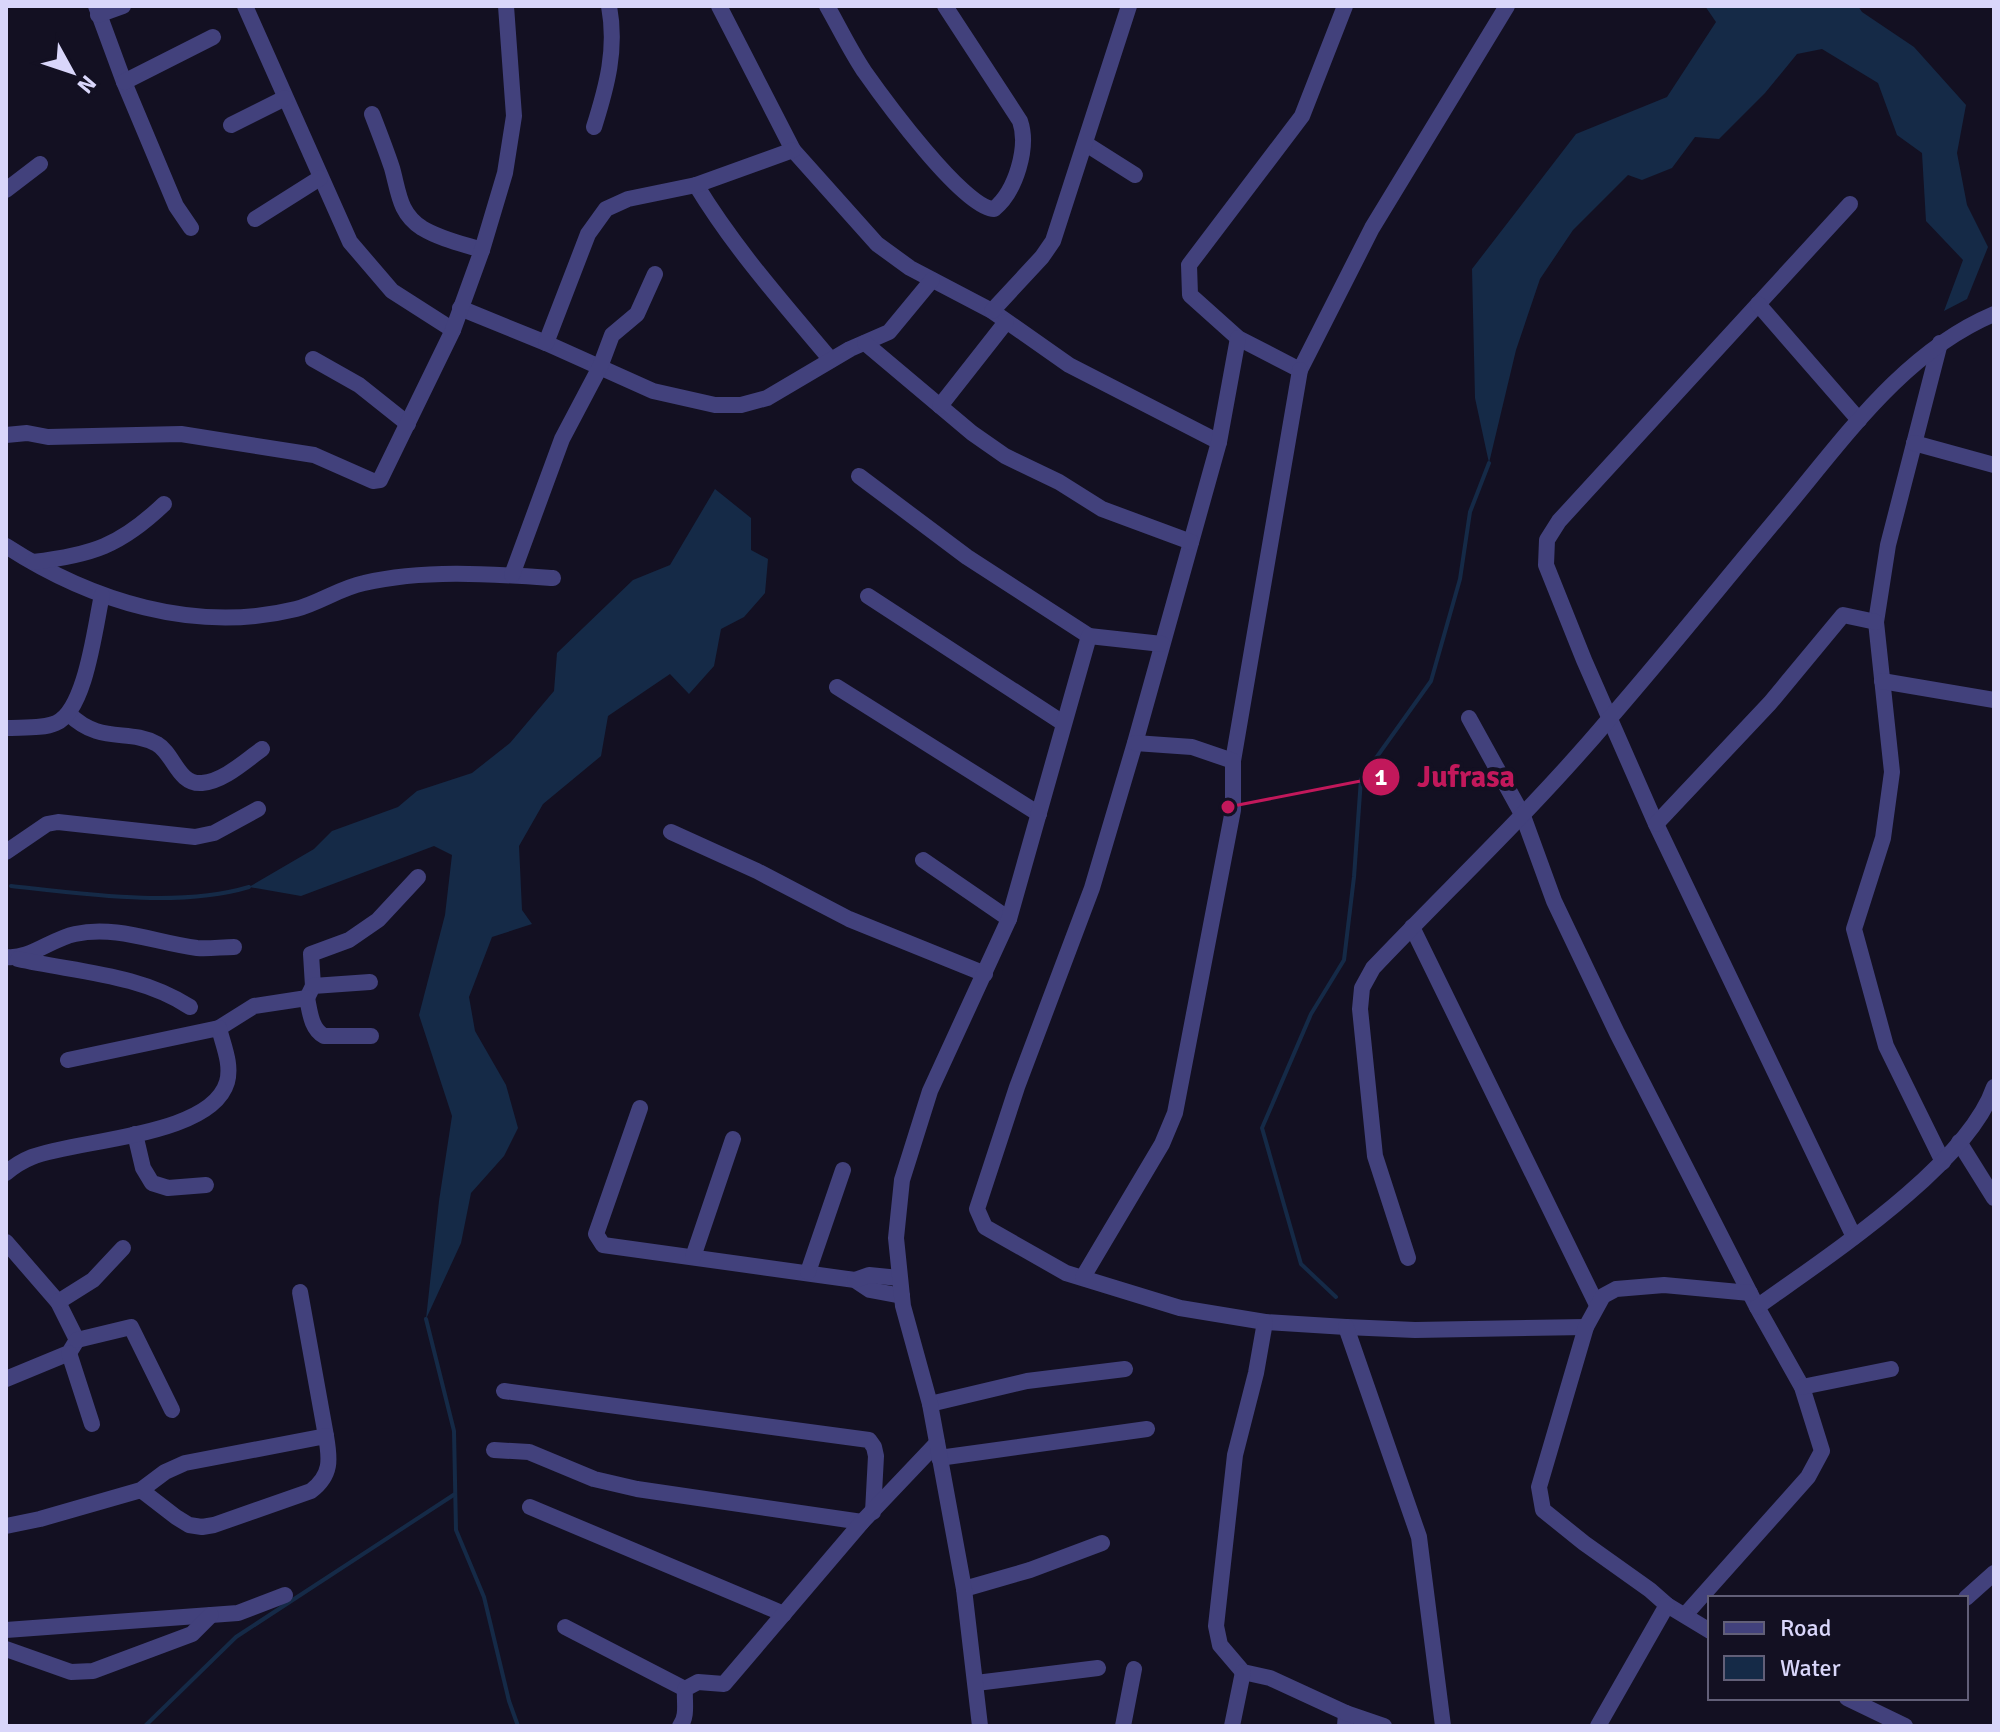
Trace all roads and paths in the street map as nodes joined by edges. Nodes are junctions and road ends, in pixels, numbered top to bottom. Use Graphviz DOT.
graph roads {
  1 [pos="123,6"];
  2 [pos="245,6"];
  3 [pos="506,6"];
  4 [pos="609,6"];
  5 [pos="827,6"];
  6 [pos="945,6"];
  7 [pos="1129,6"];
  8 [pos="1345,6"];
  9 [pos="1498,6"];
  10 [pos="1507,6"];
  11 [pos="725,8"];
  12 [pos="97,11"];
  13 [pos="213,37"];
  14 [pos="124,82"];
  15 [pos="285,98"];
  16 [pos="372,114"];
  17 [pos="231,125"];
  18 [pos="594,127"];
  19 [pos="1086,144"];
  20 [pos="793,150"];
  21 [pos="40,164"];
  22 [pos="1135,175"];
  23 [pos="320,178"];
  24 [pos="696,185"];
  25 [pos="6,190"];
  26 [pos="1850,204"];
  27 [pos="255,219"];
  28 [pos="191,228"];
  29 [pos="482,250"];
  30 [pos="655,274"];
  31 [pos="932,280"];
  32 [pos="1758,304"];
  33 [pos="460,308"];
  34 [pos="992,311"];
  35 [pos="1994,314"];
  36 [pos="1006,322"];
  37 [pos="453,330"];
  38 [pos="1238,338"];
  39 [pos="546,343"];
  40 [pos="865,343"];
  41 [pos="1940,343"];
  42 [pos="313,359"];
  43 [pos="831,360"];
  44 [pos="600,367"];
  45 [pos="1300,370"];
  46 [pos="940,406"];
  47 [pos="1859,420"];
  48 [pos="408,424"];
  49 [pos="6,435"];
  50 [pos="1219,442"];
  51 [pos="1914,443"];
  52 [pos="1994,465"];
  53 [pos="859,476"];
  54 [pos="164,504"];
  55 [pos="1191,542"];
  56 [pos="6,546"];
  57 [pos="31,562"];
  58 [pos="512,575"];
  59 [pos="553,578"];
  60 [pos="102,595"];
  61 [pos="868,596"];
  62 [pos="1876,622"];
  63 [pos="1089,636"];
  64 [pos="1162,644"];
  65 [pos="1882,681"];
  66 [pos="837,687"];
  67 [pos="1994,700"];
  68 [pos="69,714"];
  69 [pos="1469,718"];
  70 [pos="1609,720"];
  71 [pos="1063,723"];
  72 [pos="6,728"];
  73 [pos="1135,743"];
  74 [pos="262,749"];
  75 [pos="1233,761"];
  76 [pos="258,809"];
  77 [pos="1039,814"];
  78 [pos="1523,816"];
  79 [pos="1656,824"];
  80 [pos="671,832"];
  81 [pos="6,852"];
  82 [pos="923,860"];
  83 [pos="418,877"];
  84 [pos="1009,919"];
  85 [pos="1412,927"];
  86 [pos="234,947"];
  87 [pos="12,958"];
  88 [pos="985,974"];
  89 [pos="370,982"];
  90 [pos="310,992"];
  91 [pos="190,1007"];
  92 [pos="219,1028"];
  93 [pos="371,1036"];
  94 [pos="68,1060"];
  95 [pos="1994,1087"];
  96 [pos="640,1108"];
  97 [pos="135,1134"];
  98 [pos="733,1139"];
  99 [pos="1959,1142"];
  100 [pos="1943,1162"];
  101 [pos="843,1170"];
  102 [pos="6,1173"];
  103 [pos="206,1185"];
  104 [pos="1994,1198"];
  105 [pos="1854,1237"];
  106 [pos="6,1242"];
  107 [pos="123,1248"];
  108 [pos="693,1257"];
  109 [pos="1408,1258"];
  110 [pos="808,1272"];
  111 [pos="1083,1277"];
  112 [pos="899,1278"];
  113 [pos="855,1280"];
  114 [pos="300,1292"];
  115 [pos="902,1296"];
  116 [pos="1753,1300"];
  117 [pos="58,1302"];
  118 [pos="1597,1305"];
  119 [pos="1265,1322"];
  120 [pos="1346,1327"];
  121 [pos="1586,1327"];
  122 [pos="73,1347"];
  123 [pos="1125,1369"];
  124 [pos="1891,1369"];
  125 [pos="6,1379"];
  126 [pos="1802,1387"];
  127 [pos="504,1391"];
  128 [pos="930,1404"];
  129 [pos="172,1410"];
  130 [pos="92,1424"];
  131 [pos="1147,1429"];
  132 [pos="326,1436"];
  133 [pos="494,1450"];
  134 [pos="938,1450"];
  135 [pos="141,1490"];
  136 [pos="530,1507"];
  137 [pos="868,1517"];
  138 [pos="6,1526"];
  139 [pos="1102,1543"];
  140 [pos="1994,1573"];
  141 [pos="964,1589"];
  142 [pos="285,1595"];
  143 [pos="1968,1596"];
  144 [pos="1667,1605"];
  145 [pos="784,1614"];
  146 [pos="211,1615"];
  147 [pos="1685,1615"];
  148 [pos="565,1627"];
  149 [pos="6,1630"];
  150 [pos="1708,1630"];
  151 [pos="6,1649"];
  152 [pos="1098,1668"];
  153 [pos="1134,1669"];
  154 [pos="1243,1672"];
  155 [pos="976,1683"];
  156 [pos="685,1689"];
  157 [pos="1853,1700"];
  158 [pos="1346,1719"];
  159 [pos="680,1726"];
  160 [pos="980,1726"];
  161 [pos="1123,1726"];
  162 [pos="1232,1726"];
  163 [pos="1384,1726"];
  164 [pos="1443,1726"];
  165 [pos="1598,1726"];
  166 [pos="1905,1726"];
  1 -- 12 [label="street"];
  2 -- 15 [label="street"];
  3 -- 29 [label="street"];
  4 -- 18 [label="street"];
  5 -- 6 [label="street"];
  7 -- 19 [label="street"];
  8 -- 38 [label="street"];
  9 -- 10 [label="street"];
  10 -- 45 [label="street"];
  11 -- 20 [label="street"];
  12 -- 14 [label="street"];
  13 -- 14 [label="street"];
  14 -- 28 [label="street"];
  15 -- 17 [label="street"];
  15 -- 23 [label="street"];
  16 -- 29 [label="street"];
  19 -- 22 [label="street"];
  19 -- 34 [label="street"];
  20 -- 24 [label="street"];
  20 -- 31 [label="street"];
  21 -- 25 [label="street"];
  23 -- 27 [label="street"];
  23 -- 37 [label="street"];
  24 -- 39 [label="street"];
  24 -- 43 [label="street"];
  26 -- 32 [label="street"];
  29 -- 33 [label="street"];
  30 -- 44 [label="street"];
  31 -- 34 [label="street"];
  31 -- 40 [label="street"];
  32 -- 47 [label="street"];
  32 -- 70 [label="street"];
  33 -- 37 [label="street"];
  33 -- 39 [label="street"];
  34 -- 36 [label="street"];
  35 -- 41 [label="street"];
  36 -- 46 [label="street"];
  36 -- 50 [label="street"];
  37 -- 48 [label="street"];
  38 -- 45 [label="street"];
  38 -- 50 [label="street"];
  39 -- 44 [label="street"];
  40 -- 43 [label="street"];
  40 -- 46 [label="street"];
  41 -- 47 [label="street"];
  41 -- 51 [label="street"];
  42 -- 48 [label="street"];
  43 -- 44 [label="street"];
  44 -- 58 [label="street"];
  45 -- 75 [label="street"];
  46 -- 55 [label="street"];
  47 -- 70 [label="street"];
  48 -- 49 [label="street"];
  50 -- 55 [label="street"];
  51 -- 52 [label="street"];
  51 -- 62 [label="street"];
  53 -- 63 [label="street"];
  54 -- 57 [label="street"];
  55 -- 64 [label="street"];
  56 -- 57 [label="street"];
  57 -- 60 [label="street"];
  58 -- 59 [label="street"];
  58 -- 60 [label="street"];
  60 -- 68 [label="street"];
  61 -- 71 [label="street"];
  62 -- 65 [label="street"];
  62 -- 79 [label="street"];
  63 -- 64 [label="street"];
  63 -- 71 [label="street"];
  64 -- 73 [label="street"];
  65 -- 67 [label="street"];
  65 -- 100 [label="street"];
  66 -- 77 [label="street"];
  68 -- 72 [label="street"];
  68 -- 74 [label="street"];
  69 -- 78 [label="street"];
  70 -- 78 [label="street"];
  70 -- 79 [label="street"];
  71 -- 77 [label="street"];
  73 -- 75 [label="street"];
  73 -- 111 [label="street"];
  75 -- 111 [label="street"];
  76 -- 81 [label="street"];
  77 -- 84 [label="street"];
  78 -- 85 [label="street"];
  78 -- 116 [label="street"];
  79 -- 105 [label="street"];
  80 -- 88 [label="street"];
  82 -- 84 [label="street"];
  83 -- 90 [label="street"];
  84 -- 88 [label="street"];
  85 -- 109 [label="street"];
  85 -- 118 [label="street"];
  86 -- 87 [label="street"];
  87 -- 91 [label="street"];
  88 -- 112 [label="street"];
  89 -- 90 [label="street"];
  90 -- 92 [label="street"];
  90 -- 93 [label="street"];
  92 -- 94 [label="street"];
  92 -- 97 [label="street"];
  95 -- 99 [label="street"];
  96 -- 108 [label="street"];
  97 -- 102 [label="street"];
  97 -- 103 [label="street"];
  98 -- 108 [label="street"];
  99 -- 100 [label="street"];
  99 -- 104 [label="street"];
  100 -- 105 [label="street"];
  101 -- 110 [label="street"];
  105 -- 116 [label="street"];
  106 -- 117 [label="street"];
  107 -- 117 [label="street"];
  108 -- 110 [label="street"];
  110 -- 113 [label="street"];
  111 -- 119 [label="street"];
  112 -- 113 [label="street"];
  112 -- 115 [label="street"];
  113 -- 115 [label="street"];
  114 -- 132 [label="street"];
  115 -- 128 [label="street"];
  116 -- 118 [label="street"];
  116 -- 126 [label="street"];
  117 -- 122 [label="street"];
  118 -- 121 [label="street"];
  119 -- 120 [label="street"];
  119 -- 154 [label="street"];
  120 -- 121 [label="street"];
  120 -- 164 [label="street"];
  121 -- 144 [label="street"];
  122 -- 125 [label="street"];
  122 -- 129 [label="street"];
  122 -- 130 [label="street"];
  123 -- 128 [label="street"];
  124 -- 126 [label="street"];
  126 -- 147 [label="street"];
  127 -- 137 [label="street"];
  128 -- 134 [label="street"];
  131 -- 134 [label="street"];
  132 -- 135 [label="street"];
  132 -- 135 [label="street"];
  133 -- 137 [label="street"];
  134 -- 137 [label="street"];
  134 -- 141 [label="street"];
  135 -- 138 [label="street"];
  136 -- 145 [label="street"];
  137 -- 145 [label="street"];
  139 -- 141 [label="street"];
  140 -- 143 [label="street"];
  141 -- 155 [label="street"];
  142 -- 146 [label="street"];
  144 -- 147 [label="street"];
  144 -- 165 [label="street"];
  145 -- 156 [label="street"];
  146 -- 149 [label="street"];
  146 -- 151 [label="street"];
  147 -- 150 [label="street"];
  148 -- 156 [label="street"];
  152 -- 155 [label="street"];
  153 -- 161 [label="street"];
  154 -- 158 [label="street"];
  154 -- 162 [label="street"];
  155 -- 160 [label="street"];
  156 -- 159 [label="street"];
  157 -- 166 [label="street"];
  158 -- 163 [label="street"];
}
